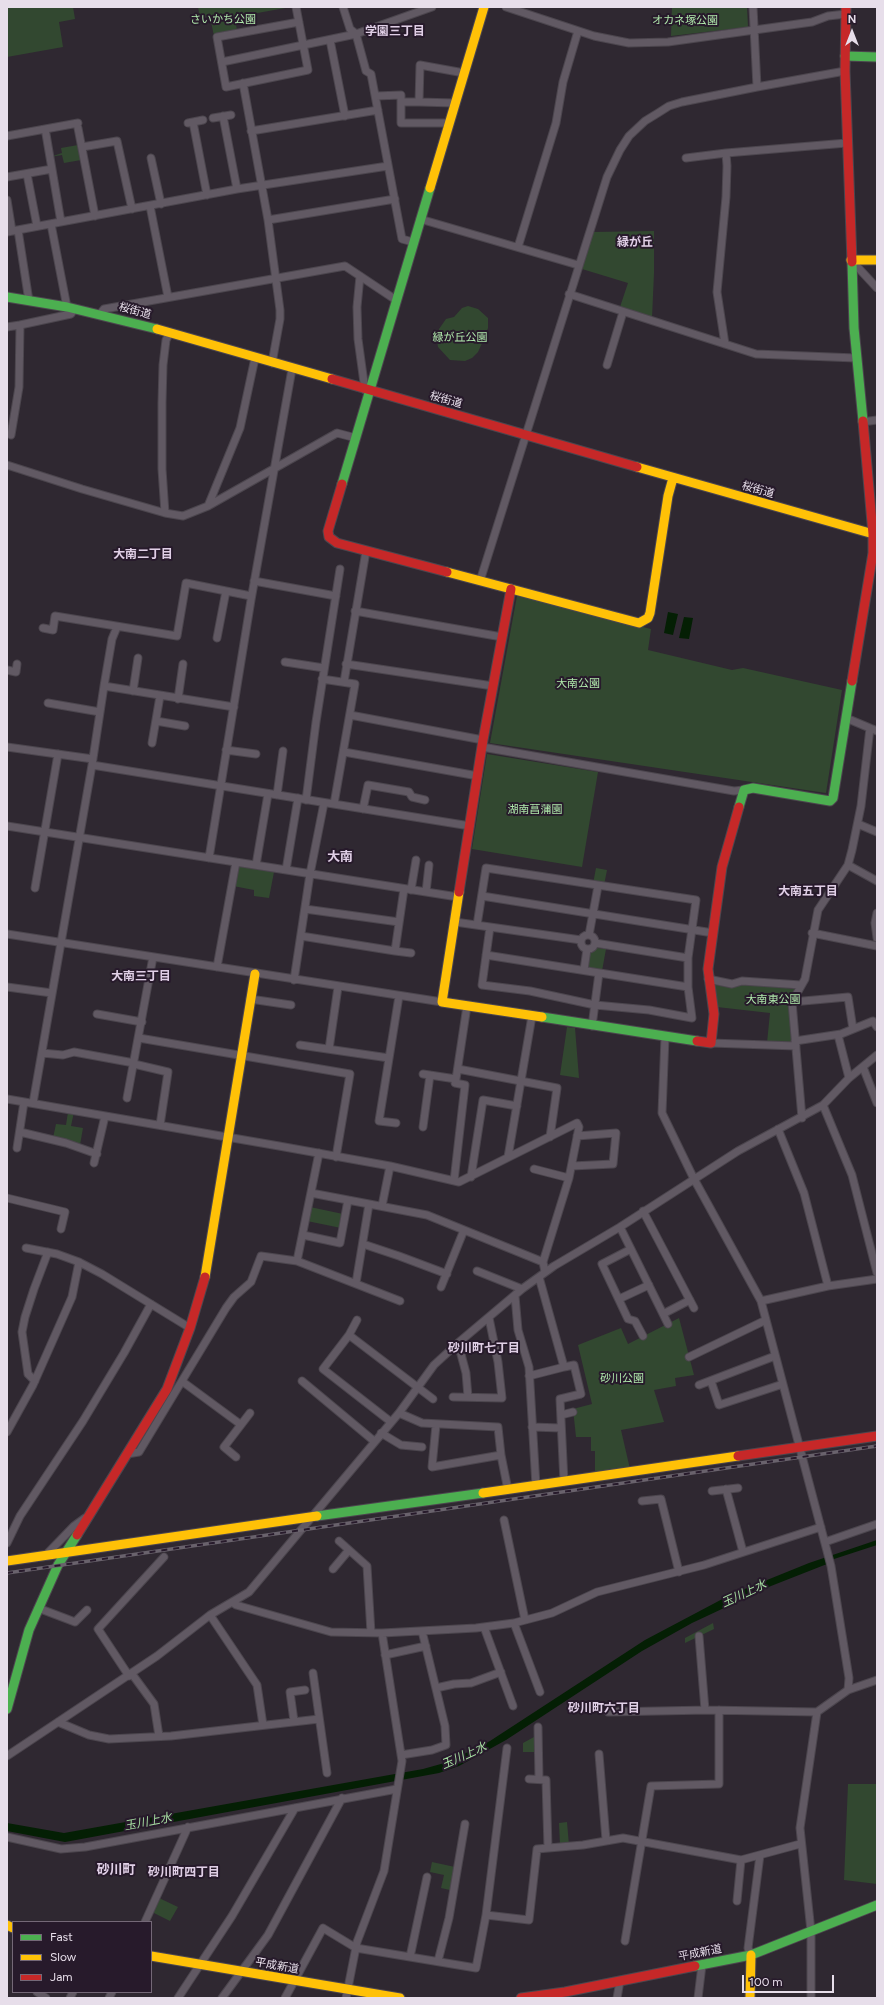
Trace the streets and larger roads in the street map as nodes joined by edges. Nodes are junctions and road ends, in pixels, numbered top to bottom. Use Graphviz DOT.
graph roads {
  1 [pos="296,7"];
  2 [pos="343,7"];
  3 [pos="432,7"];
  4 [pos="484,7"];
  5 [pos="506,7"];
  6 [pos="753,7"];
  7 [pos="846,11"];
  8 [pos="299,22"];
  9 [pos="754,30"];
  10 [pos="578,31"];
  11 [pos="356,34"];
  12 [pos="330,40"];
  13 [pos="303,46"];
  14 [pos="845,56"];
  15 [pos="877,57"];
  16 [pos="222,62"];
  17 [pos="845,72"];
  18 [pos="464,73"];
  19 [pos="243,83"];
  20 [pos="757,87"];
  21 [pos="376,96"];
  22 [pos="401,102"];
  23 [pos="419,102"];
  24 [pos="455,103"];
  25 [pos="378,110"];
  26 [pos="344,116"];
  27 [pos="212,118"];
  28 [pos="203,120"];
  29 [pos="449,124"];
  30 [pos="251,131"];
  31 [pos="46,134"];
  32 [pos="7,136"];
  33 [pos="847,143"];
  34 [pos="82,147"];
  35 [pos="726,153"];
  36 [pos="151,158"];
  37 [pos="686,158"];
  38 [pos="388,166"];
  39 [pos="52,169"];
  40 [pos="27,174"];
  41 [pos="7,177"];
  42 [pos="262,185"];
  43 [pos="237,189"];
  44 [pos="207,195"];
  45 [pos="395,199"];
  46 [pos="7,200"];
  47 [pos="161,204"];
  48 [pos="150,206"];
  49 [pos="132,209"];
  50 [pos="95,216"];
  51 [pos="420,219"];
  52 [pos="268,220"];
  53 [pos="62,222"];
  54 [pos="51,224"];
  55 [pos="37,226"];
  56 [pos="12,231"];
  57 [pos="413,242"];
  58 [pos="518,247"];
  59 [pos="851,260"];
  60 [pos="877,260"];
  61 [pos="578,265"];
  62 [pos="360,276"];
  63 [pos="276,277"];
  64 [pos="877,288"];
  65 [pos="569,294"];
  66 [pos="7,297"];
  67 [pos="168,297"];
  68 [pos="29,300"];
  69 [pos="396,300"];
  70 [pos="71,308"];
  71 [pos="623,312"];
  72 [pos="100,314"];
  73 [pos="20,325"];
  74 [pos="7,327"];
  75 [pos="170,333"];
  76 [pos="725,344"];
  77 [pos="255,358"];
  78 [pos="856,358"];
  79 [pos="272,363"];
  80 [pos="607,365"];
  81 [pos="292,369"];
  82 [pos="368,391"];
  83 [pos="877,420"];
  84 [pos="862,422"];
  85 [pos="11,435"];
  86 [pos="525,435"];
  87 [pos="356,438"];
  88 [pos="7,465"];
  89 [pos="275,470"];
  90 [pos="673,478"];
  91 [pos="208,506"];
  92 [pos="165,513"];
  93 [pos="875,535"];
  94 [pos="366,551"];
  95 [pos="340,569"];
  96 [pos="254,581"];
  97 [pos="480,581"];
  98 [pos="511,589"];
  99 [pos="226,591"];
  100 [pos="251,596"];
  101 [pos="336,596"];
  102 [pos="355,611"];
  103 [pos="117,627"];
  104 [pos="43,628"];
  105 [pos="502,637"];
  106 [pos="216,638"];
  107 [pos="138,658"];
  108 [pos="285,662"];
  109 [pos="17,664"];
  110 [pos="183,664"];
  111 [pos="346,664"];
  112 [pos="324,668"];
  113 [pos="7,670"];
  114 [pos="322,679"];
  115 [pos="344,682"];
  116 [pos="104,686"];
  117 [pos="493,686"];
  118 [pos="133,691"];
  119 [pos="160,696"];
  120 [pos="178,699"];
  121 [pos="48,703"];
  122 [pos="234,707"];
  123 [pos="100,712"];
  124 [pos="350,715"];
  125 [pos="846,718"];
  126 [pos="156,721"];
  127 [pos="185,726"];
  128 [pos="874,730"];
  129 [pos="152,743"];
  130 [pos="483,744"];
  131 [pos="7,746"];
  132 [pos="226,750"];
  133 [pos="283,751"];
  134 [pos="344,752"];
  135 [pos="58,754"];
  136 [pos="256,754"];
  137 [pos="92,762"];
  138 [pos="478,776"];
  139 [pos="221,786"];
  140 [pos="744,790"];
  141 [pos="268,794"];
  142 [pos="277,795"];
  143 [pos="302,799"];
  144 [pos="425,800"];
  145 [pos="324,803"];
  146 [pos="334,804"];
  147 [pos="363,809"];
  148 [pos="858,824"];
  149 [pos="7,826"];
  150 [pos="470,826"];
  151 [pos="44,832"];
  152 [pos="877,832"];
  153 [pos="78,837"];
  154 [pos="208,858"];
  155 [pos="416,860"];
  156 [pos="236,862"];
  157 [pos="256,865"];
  158 [pos="430,865"];
  159 [pos="848,865"];
  160 [pos="286,870"];
  161 [pos="310,874"];
  162 [pos="877,881"];
  163 [pos="598,886"];
  164 [pos="35,888"];
  165 [pos="408,889"];
  166 [pos="426,892"];
  167 [pos="482,896"];
  168 [pos="458,897"];
  169 [pos="305,909"];
  170 [pos="594,914"];
  171 [pos="877,914"];
  172 [pos="399,922"];
  173 [pos="455,922"];
  174 [pos="876,923"];
  175 [pos="477,925"];
  176 [pos="490,927"];
  177 [pos="692,930"];
  178 [pos="713,933"];
  179 [pos="812,933"];
  180 [pos="7,934"];
  181 [pos="590,935"];
  182 [pos="302,936"];
  183 [pos="877,938"];
  184 [pos="581,940"];
  185 [pos="61,943"];
  186 [pos="595,943"];
  187 [pos="877,946"];
  188 [pos="587,949"];
  189 [pos="394,951"];
  190 [pos="411,953"];
  191 [pos="486,956"];
  192 [pos="153,957"];
  193 [pos="688,958"];
  194 [pos="217,967"];
  195 [pos="584,970"];
  196 [pos="599,973"];
  197 [pos="255,974"];
  198 [pos="708,979"];
  199 [pos="294,980"];
  200 [pos="801,985"];
  201 [pos="338,987"];
  202 [pos="688,987"];
  203 [pos="7,988"];
  204 [pos="52,993"];
  205 [pos="399,996"];
  206 [pos="250,999"];
  207 [pos="442,1002"];
  208 [pos="792,1002"];
  209 [pos="291,1005"];
  210 [pos="595,1005"];
  211 [pos="468,1006"];
  212 [pos="97,1014"];
  213 [pos="532,1016"];
  214 [pos="142,1022"];
  215 [pos="592,1026"];
  216 [pos="877,1027"];
  217 [pos="853,1029"];
  218 [pos="838,1034"];
  219 [pos="665,1037"];
  220 [pos="139,1038"];
  221 [pos="711,1043"];
  222 [pos="795,1044"];
  223 [pos="300,1045"];
  224 [pos="329,1049"];
  225 [pos="42,1053"];
  226 [pos="877,1055"];
  227 [pos="241,1056"];
  228 [pos="389,1058"];
  229 [pos="134,1064"];
  230 [pos="862,1067"];
  231 [pos="458,1069"];
  232 [pos="849,1078"];
  233 [pos="456,1079"];
  234 [pos="521,1082"];
  235 [pos="127,1098"];
  236 [pos="7,1099"];
  237 [pos="24,1102"];
  238 [pos="33,1103"];
  239 [pos="877,1103"];
  240 [pos="823,1105"];
  241 [pos="517,1106"];
  242 [pos="105,1116"];
  243 [pos="802,1118"];
  244 [pos="396,1123"];
  245 [pos="160,1125"];
  246 [pos="423,1127"];
  247 [pos="778,1129"];
  248 [pos="20,1132"];
  249 [pos="228,1136"];
  250 [pos="578,1136"];
  251 [pos="550,1137"];
  252 [pos="17,1148"];
  253 [pos="319,1153"];
  254 [pos="97,1154"];
  255 [pos="336,1157"];
  256 [pos="508,1157"];
  257 [pos="94,1163"];
  258 [pos="390,1166"];
  259 [pos="572,1166"];
  260 [pos="534,1169"];
  261 [pos="471,1177"];
  262 [pos="569,1178"];
  263 [pos="694,1179"];
  264 [pos="454,1181"];
  265 [pos="311,1193"];
  266 [pos="7,1198"];
  267 [pos="348,1200"];
  268 [pos="369,1204"];
  269 [pos="382,1206"];
  270 [pos="644,1211"];
  271 [pos="620,1227"];
  272 [pos="61,1229"];
  273 [pos="464,1230"];
  274 [pos="303,1235"];
  275 [pos="363,1244"];
  276 [pos="26,1248"];
  277 [pos="631,1249"];
  278 [pos="48,1252"];
  279 [pos="297,1261"];
  280 [pos="79,1262"];
  281 [pos="543,1262"];
  282 [pos="478,1271"];
  283 [pos="545,1272"];
  284 [pos="877,1273"];
  285 [pos="447,1274"];
  286 [pos="539,1276"];
  287 [pos="877,1279"];
  288 [pos="356,1283"];
  289 [pos="649,1285"];
  290 [pos="828,1286"];
  291 [pos="441,1287"];
  292 [pos="522,1289"];
  293 [pos="515,1296"];
  294 [pos="618,1299"];
  295 [pos="690,1300"];
  296 [pos="400,1301"];
  297 [pos="761,1301"];
  298 [pos="151,1304"];
  299 [pos="694,1308"];
  300 [pos="664,1314"];
  301 [pos="489,1318"];
  302 [pos="357,1320"];
  303 [pos="766,1320"];
  304 [pos="668,1324"];
  305 [pos="190,1328"];
  306 [pos="349,1334"];
  307 [pos="643,1336"];
  308 [pos="458,1343"];
  309 [pos="775,1356"];
  310 [pos="690,1357"];
  311 [pos="564,1367"];
  312 [pos="529,1376"];
  313 [pos="35,1381"];
  314 [pos="302,1381"];
  315 [pos="710,1381"];
  316 [pos="183,1382"];
  317 [pos="783,1384"];
  318 [pos="699,1385"];
  319 [pos="418,1388"];
  320 [pos="453,1397"];
  321 [pos="468,1397"];
  322 [pos="433,1399"];
  323 [pos="573,1412"];
  324 [pos="250,1413"];
  325 [pos="398,1413"];
  326 [pos="561,1415"];
  327 [pos="391,1422"];
  328 [pos="240,1424"];
  329 [pos="436,1425"];
  330 [pos="532,1427"];
  331 [pos="561,1428"];
  332 [pos="7,1432"];
  333 [pos="381,1433"];
  334 [pos="877,1436"];
  335 [pos="374,1441"];
  336 [pos="422,1447"];
  337 [pos="800,1448"];
  338 [pos="127,1454"];
  339 [pos="501,1455"];
  340 [pos="236,1457"];
  341 [pos="564,1482"];
  342 [pos="536,1486"];
  343 [pos="738,1488"];
  344 [pos="508,1490"];
  345 [pos="726,1490"];
  346 [pos="712,1491"];
  347 [pos="642,1501"];
  348 [pos="88,1516"];
  349 [pos="310,1518"];
  350 [pos="504,1520"];
  351 [pos="877,1524"];
  352 [pos="821,1527"];
  353 [pos="339,1541"];
  354 [pos="824,1542"];
  355 [pos="7,1544"];
  356 [pos="350,1550"];
  357 [pos="743,1552"];
  358 [pos="65,1553"];
  359 [pos="46,1555"];
  360 [pos="164,1557"];
  361 [pos="7,1561"];
  362 [pos="333,1568"];
  363 [pos="679,1572"];
  364 [pos="232,1602"];
  365 [pos="38,1608"];
  366 [pos="86,1610"];
  367 [pos="210,1615"];
  368 [pos="525,1620"];
  369 [pos="514,1623"];
  370 [pos="484,1626"];
  371 [pos="422,1631"];
  372 [pos="371,1633"];
  373 [pos="382,1633"];
  374 [pos="700,1636"];
  375 [pos="426,1646"];
  376 [pos="385,1655"];
  377 [pos="501,1672"];
  378 [pos="313,1673"];
  379 [pos="130,1675"];
  380 [pos="877,1680"];
  381 [pos="436,1688"];
  382 [pos="305,1690"];
  383 [pos="848,1690"];
  384 [pos="540,1692"];
  385 [pos="513,1706"];
  386 [pos="7,1709"];
  387 [pos="705,1710"];
  388 [pos="719,1710"];
  389 [pos="608,1712"];
  390 [pos="817,1712"];
  391 [pos="319,1718"];
  392 [pos="294,1721"];
  393 [pos="58,1722"];
  394 [pos="263,1725"];
  395 [pos="538,1727"];
  396 [pos="159,1736"];
  397 [pos="506,1748"];
  398 [pos="599,1754"];
  399 [pos="401,1755"];
  400 [pos="7,1756"];
  401 [pos="327,1773"];
  402 [pos="529,1779"];
  403 [pos="539,1779"];
  404 [pos="396,1789"];
  405 [pos="342,1798"];
  406 [pos="296,1808"];
  407 [pos="465,1824"];
  408 [pos="188,1827"];
  409 [pos="7,1837"];
  410 [pos="606,1840"];
  411 [pos="641,1841"];
  412 [pos="800,1844"];
  413 [pos="548,1848"];
  414 [pos="760,1855"];
  415 [pos="742,1860"];
  416 [pos="427,1877"];
  417 [pos="737,1901"];
  418 [pos="877,1905"];
  419 [pos="486,1915"];
  420 [pos="145,1921"];
  421 [pos="811,1932"];
  422 [pos="625,1941"];
  423 [pos="356,1948"];
  424 [pos="751,1955"];
  425 [pos="152,1956"];
  426 [pos="410,1957"];
  427 [pos="438,1962"];
  428 [pos="202,1964"];
  429 [pos="702,1965"];
  430 [pos="243,1972"];
  431 [pos="294,1981"];
  432 [pos="620,1981"];
  433 [pos="347,1994"];
  434 [pos="178,1998"];
  435 [pos="222,1998"];
  436 [pos="285,1998"];
  437 [pos="400,1998"];
  438 [pos="521,1998"];
  439 [pos="617,1998"];
  440 [pos="698,1998"];
  441 [pos="750,1998"];
  442 [pos="811,1998"];
  1 -- 8 [label="street"];
  2 -- 11 [label="street"];
  3 -- 11 [label="street"];
  4 -- 18 [label="street"];
  5 -- 10 [label="street"];
  6 -- 9 [label="street"];
  7 -- 9 [label="street"];
  7 -- 14 [label="street"];
  8 -- 13 [label="street"];
  8 -- 16 [label="street"];
  9 -- 10 [label="street"];
  9 -- 20 [label="street"];
  10 -- 58 [label="street"];
  11 -- 12 [label="street"];
  11 -- 21 [label="street"];
  12 -- 13 [label="street"];
  12 -- 26 [label="street"];
  13 -- 16 [label="street"];
  13 -- 19 [label="street"];
  14 -- 15 [label="street"];
  14 -- 17 [label="street"];
  16 -- 19 [label="street"];
  17 -- 20 [label="street"];
  17 -- 33 [label="street"];
  18 -- 23 [label="street"];
  18 -- 24 [label="street"];
  19 -- 30 [label="street"];
  20 -- 61 [label="street"];
  21 -- 22 [label="street"];
  21 -- 25 [label="street"];
  22 -- 23 [label="street"];
  22 -- 29 [label="street"];
  23 -- 24 [label="street"];
  24 -- 29 [label="street"];
  25 -- 26 [label="street"];
  25 -- 38 [label="street"];
  26 -- 30 [label="street"];
  27 -- 43 [label="street"];
  28 -- 44 [label="street"];
  29 -- 51 [label="street"];
  30 -- 42 [label="street"];
  31 -- 39 [label="street"];
  32 -- 34 [label="street"];
  33 -- 35 [label="street"];
  33 -- 59 [label="street"];
  34 -- 49 [label="street"];
  34 -- 50 [label="street"];
  35 -- 37 [label="street"];
  35 -- 76 [label="street"];
  36 -- 47 [label="street"];
  38 -- 42 [label="street"];
  38 -- 45 [label="street"];
  39 -- 40 [label="street"];
  39 -- 53 [label="street"];
  40 -- 41 [label="street"];
  40 -- 55 [label="street"];
  42 -- 43 [label="street"];
  42 -- 52 [label="street"];
  43 -- 44 [label="street"];
  44 -- 47 [label="street"];
  45 -- 52 [label="street"];
  45 -- 57 [label="street"];
  46 -- 56 [label="street"];
  47 -- 48 [label="street"];
  48 -- 49 [label="street"];
  48 -- 67 [label="street"];
  49 -- 50 [label="street"];
  50 -- 53 [label="street"];
  51 -- 57 [label="street"];
  51 -- 58 [label="street"];
  52 -- 63 [label="street"];
  53 -- 54 [label="street"];
  54 -- 55 [label="street"];
  54 -- 70 [label="street"];
  55 -- 56 [label="street"];
  56 -- 68 [label="street"];
  57 -- 69 [label="street"];
  58 -- 61 [label="street"];
  59 -- 60 [label="street"];
  59 -- 64 [label="street"];
  59 -- 78 [label="street"];
  61 -- 65 [label="street"];
  62 -- 63 [label="street"];
  62 -- 69 [label="street"];
  62 -- 82 [label="street"];
  63 -- 67 [label="street"];
  63 -- 79 [label="street"];
  65 -- 71 [label="street"];
  65 -- 86 [label="street"];
  66 -- 68 [label="street, 桜街道"];
  67 -- 72 [label="street"];
  68 -- 70 [label="street, 桜街道"];
  69 -- 82 [label="street"];
  70 -- 72 [label="street, 桜街道"];
  70 -- 73 [label="street"];
  71 -- 76 [label="street"];
  71 -- 80 [label="street"];
  72 -- 75 [label="street, 桜街道"];
  73 -- 74 [label="street"];
  73 -- 85 [label="street"];
  75 -- 77 [label="street, 桜街道"];
  75 -- 92 [label="street"];
  76 -- 78 [label="street"];
  77 -- 79 [label="street, 桜街道"];
  77 -- 91 [label="street"];
  78 -- 84 [label="street"];
  79 -- 81 [label="street, 桜街道"];
  81 -- 82 [label="street, 桜街道"];
  81 -- 89 [label="street"];
  82 -- 86 [label="street, 桜街道"];
  82 -- 87 [label="street"];
  83 -- 84 [label="street"];
  84 -- 93 [label="street"];
  86 -- 90 [label="street, 桜街道"];
  86 -- 97 [label="street"];
  87 -- 89 [label="street"];
  87 -- 94 [label="street"];
  88 -- 92 [label="street"];
  89 -- 91 [label="street"];
  89 -- 96 [label="street"];
  90 -- 93 [label="street, 桜街道"];
  90 -- 98 [label="street"];
  91 -- 92 [label="street"];
  93 -- 125 [label="street"];
  94 -- 97 [label="street"];
  94 -- 102 [label="street"];
  95 -- 101 [label="street"];
  96 -- 100 [label="street"];
  96 -- 101 [label="street"];
  97 -- 98 [label="street"];
  98 -- 105 [label="street"];
  99 -- 100 [label="street"];
  99 -- 103 [label="street"];
  99 -- 106 [label="street"];
  100 -- 122 [label="street"];
  101 -- 112 [label="street"];
  102 -- 105 [label="street"];
  102 -- 111 [label="street"];
  103 -- 104 [label="street"];
  103 -- 116 [label="street"];
  105 -- 117 [label="street"];
  107 -- 118 [label="street"];
  108 -- 112 [label="street"];
  109 -- 113 [label="street"];
  110 -- 120 [label="street"];
  111 -- 115 [label="street"];
  111 -- 117 [label="street"];
  112 -- 114 [label="street"];
  114 -- 115 [label="street"];
  114 -- 143 [label="street"];
  115 -- 124 [label="street"];
  116 -- 118 [label="street"];
  116 -- 123 [label="street"];
  117 -- 130 [label="street"];
  118 -- 119 [label="street"];
  119 -- 120 [label="street"];
  119 -- 126 [label="street"];
  120 -- 122 [label="street"];
  121 -- 123 [label="street"];
  122 -- 132 [label="street"];
  123 -- 137 [label="street"];
  124 -- 130 [label="street"];
  124 -- 134 [label="street"];
  125 -- 128 [label="street"];
  125 -- 140 [label="street"];
  126 -- 127 [label="street"];
  126 -- 129 [label="street"];
  128 -- 148 [label="street"];
  130 -- 138 [label="street"];
  130 -- 140 [label="street"];
  131 -- 135 [label="street"];
  132 -- 136 [label="street"];
  132 -- 139 [label="street"];
  133 -- 142 [label="street"];
  134 -- 138 [label="street"];
  134 -- 146 [label="street"];
  135 -- 137 [label="street"];
  135 -- 151 [label="street"];
  137 -- 139 [label="street"];
  137 -- 153 [label="street"];
  138 -- 150 [label="street"];
  139 -- 141 [label="street"];
  139 -- 154 [label="street"];
  140 -- 178 [label="street"];
  141 -- 142 [label="street"];
  141 -- 157 [label="street"];
  142 -- 143 [label="street"];
  143 -- 145 [label="street"];
  143 -- 160 [label="street"];
  144 -- 147 [label="street"];
  145 -- 146 [label="street"];
  145 -- 161 [label="street"];
  146 -- 147 [label="street"];
  147 -- 150 [label="street"];
  148 -- 152 [label="street"];
  148 -- 159 [label="street"];
  149 -- 151 [label="street"];
  150 -- 168 [label="street"];
  151 -- 153 [label="street"];
  151 -- 164 [label="street"];
  153 -- 154 [label="street"];
  153 -- 185 [label="street"];
  154 -- 156 [label="street"];
  155 -- 165 [label="street"];
  156 -- 157 [label="street"];
  156 -- 194 [label="street"];
  157 -- 160 [label="street"];
  158 -- 166 [label="street"];
  159 -- 162 [label="street"];
  159 -- 179 [label="street"];
  160 -- 161 [label="street"];
  161 -- 165 [label="street"];
  161 -- 169 [label="street"];
  163 -- 167 [label="street"];
  163 -- 170 [label="street"];
  163 -- 177 [label="street"];
  165 -- 166 [label="street"];
  165 -- 172 [label="street"];
  166 -- 168 [label="street"];
  167 -- 170 [label="street"];
  167 -- 175 [label="street"];
  168 -- 173 [label="street"];
  169 -- 172 [label="street"];
  169 -- 182 [label="street"];
  170 -- 177 [label="street"];
  170 -- 181 [label="street"];
  171 -- 174 [label="street"];
  172 -- 189 [label="street"];
  173 -- 175 [label="street"];
  173 -- 207 [label="street"];
  174 -- 183 [label="street"];
  175 -- 176 [label="street"];
  176 -- 184 [label="street"];
  176 -- 191 [label="street"];
  177 -- 178 [label="street"];
  177 -- 193 [label="street"];
  178 -- 198 [label="street"];
  179 -- 187 [label="street"];
  179 -- 200 [label="street"];
  180 -- 185 [label="street"];
  181 -- 184 [label="street"];
  181 -- 186 [label="street"];
  182 -- 189 [label="street"];
  182 -- 199 [label="street"];
  184 -- 188 [label="street"];
  185 -- 192 [label="street"];
  185 -- 204 [label="street"];
  186 -- 188 [label="street"];
  186 -- 193 [label="street"];
  188 -- 195 [label="street"];
  189 -- 190 [label="street"];
  191 -- 195 [label="street"];
  191 -- 210 [label="street"];
  192 -- 194 [label="street"];
  192 -- 214 [label="street"];
  193 -- 202 [label="street"];
  194 -- 197 [label="street"];
  195 -- 196 [label="street"];
  196 -- 202 [label="street"];
  196 -- 210 [label="street"];
  197 -- 199 [label="street"];
  197 -- 206 [label="street"];
  198 -- 200 [label="street"];
  198 -- 221 [label="street"];
  199 -- 201 [label="street"];
  200 -- 208 [label="street"];
  201 -- 205 [label="street"];
  201 -- 224 [label="street"];
  202 -- 210 [label="street"];
  203 -- 204 [label="street"];
  204 -- 225 [label="street"];
  205 -- 207 [label="street"];
  205 -- 228 [label="street"];
  206 -- 209 [label="street"];
  206 -- 227 [label="street"];
  207 -- 211 [label="street"];
  208 -- 217 [label="street"];
  208 -- 222 [label="street"];
  210 -- 215 [label="street"];
  211 -- 213 [label="street"];
  211 -- 231 [label="street"];
  212 -- 214 [label="street"];
  213 -- 215 [label="street"];
  213 -- 234 [label="street"];
  214 -- 220 [label="street"];
  215 -- 219 [label="street"];
  216 -- 217 [label="street"];
  217 -- 218 [label="street"];
  218 -- 222 [label="street"];
  218 -- 232 [label="street"];
  219 -- 221 [label="street"];
  219 -- 263 [label="street"];
  220 -- 227 [label="street"];
  220 -- 229 [label="street"];
  221 -- 222 [label="street"];
  222 -- 243 [label="street"];
  223 -- 224 [label="street"];
  224 -- 228 [label="street"];
  225 -- 229 [label="street"];
  225 -- 238 [label="street"];
  226 -- 230 [label="street"];
  227 -- 249 [label="street"];
  227 -- 255 [label="street"];
  228 -- 244 [label="street"];
  229 -- 235 [label="street"];
  229 -- 245 [label="street"];
  230 -- 232 [label="street"];
  230 -- 239 [label="street"];
  231 -- 233 [label="street"];
  231 -- 234 [label="street"];
  232 -- 240 [label="street"];
  233 -- 246 [label="street"];
  233 -- 264 [label="street"];
  234 -- 241 [label="street"];
  234 -- 251 [label="street"];
  236 -- 237 [label="street"];
  237 -- 238 [label="street"];
  237 -- 248 [label="street"];
  238 -- 242 [label="street"];
  240 -- 243 [label="street"];
  240 -- 284 [label="street"];
  241 -- 256 [label="street"];
  241 -- 261 [label="street"];
  242 -- 245 [label="street"];
  242 -- 254 [label="street"];
  243 -- 247 [label="street"];
  245 -- 249 [label="street"];
  247 -- 263 [label="street"];
  247 -- 290 [label="street"];
  248 -- 252 [label="street"];
  248 -- 254 [label="street"];
  249 -- 253 [label="street"];
  249 -- 305 [label="street"];
  250 -- 251 [label="street"];
  250 -- 259 [label="street"];
  250 -- 259 [label="street"];
  251 -- 256 [label="street"];
  253 -- 255 [label="street"];
  253 -- 265 [label="street"];
  254 -- 257 [label="street"];
  255 -- 258 [label="street"];
  256 -- 261 [label="street"];
  258 -- 264 [label="street"];
  258 -- 269 [label="street"];
  259 -- 262 [label="street"];
  260 -- 262 [label="street"];
  261 -- 264 [label="street"];
  262 -- 281 [label="street"];
  263 -- 270 [label="street"];
  263 -- 297 [label="street"];
  265 -- 267 [label="street"];
  265 -- 274 [label="street"];
  266 -- 272 [label="street"];
  267 -- 268 [label="street"];
  267 -- 274 [label="street"];
  268 -- 269 [label="street"];
  268 -- 275 [label="street"];
  269 -- 273 [label="street"];
  270 -- 271 [label="street"];
  270 -- 295 [label="street"];
  271 -- 277 [label="street"];
  271 -- 283 [label="street"];
  273 -- 281 [label="street"];
  273 -- 285 [label="street"];
  274 -- 279 [label="street"];
  275 -- 285 [label="street"];
  275 -- 288 [label="street"];
  276 -- 278 [label="street"];
  277 -- 289 [label="street"];
  277 -- 294 [label="street"];
  278 -- 280 [label="street"];
  278 -- 313 [label="street"];
  279 -- 288 [label="street"];
  279 -- 316 [label="street"];
  280 -- 298 [label="street"];
  280 -- 313 [label="street"];
  281 -- 283 [label="street"];
  282 -- 292 [label="street"];
  283 -- 286 [label="street"];
  285 -- 291 [label="street"];
  286 -- 292 [label="street"];
  286 -- 311 [label="street"];
  287 -- 290 [label="street"];
  288 -- 296 [label="street"];
  289 -- 294 [label="street"];
  289 -- 300 [label="street"];
  290 -- 297 [label="street"];
  292 -- 293 [label="street"];
  293 -- 301 [label="street"];
  293 -- 312 [label="street"];
  294 -- 307 [label="street"];
  295 -- 299 [label="street"];
  295 -- 300 [label="street"];
  297 -- 303 [label="street"];
  298 -- 305 [label="street"];
  298 -- 355 [label="street"];
  300 -- 304 [label="street"];
  301 -- 308 [label="street"];
  301 -- 321 [label="street"];
  302 -- 306 [label="street"];
  303 -- 309 [label="street"];
  303 -- 310 [label="street"];
  305 -- 338 [label="street"];
  306 -- 319 [label="street"];
  306 -- 327 [label="street"];
  308 -- 319 [label="street"];
  308 -- 321 [label="street"];
  309 -- 315 [label="street"];
  309 -- 317 [label="street"];
  311 -- 312 [label="street"];
  311 -- 326 [label="street"];
  312 -- 330 [label="street"];
  313 -- 332 [label="street"];
  314 -- 335 [label="street"];
  315 -- 317 [label="street"];
  315 -- 318 [label="street"];
  316 -- 328 [label="street"];
  316 -- 338 [label="street"];
  317 -- 337 [label="street"];
  319 -- 322 [label="street"];
  319 -- 325 [label="street"];
  320 -- 321 [label="street"];
  323 -- 326 [label="street"];
  324 -- 328 [label="street"];
  325 -- 327 [label="street"];
  325 -- 329 [label="street"];
  326 -- 331 [label="street"];
  327 -- 333 [label="street"];
  328 -- 340 [label="street"];
  329 -- 339 [label="street"];
  329 -- 339 [label="street"];
  330 -- 331 [label="street"];
  330 -- 342 [label="street"];
  331 -- 341 [label="street"];
  333 -- 335 [label="street"];
  333 -- 336 [label="street"];
  334 -- 337 [label="street"];
  335 -- 349 [label="street"];
  337 -- 341 [label="street"];
  337 -- 352 [label="street"];
  338 -- 348 [label="street"];
  339 -- 344 [label="street"];
  341 -- 342 [label="street"];
  342 -- 344 [label="street"];
  343 -- 345 [label="street"];
  344 -- 349 [label="street"];
  345 -- 346 [label="street"];
  345 -- 357 [label="street"];
  347 -- 363 [label="street"];
  348 -- 358 [label="street"];
  348 -- 359 [label="street"];
  349 -- 358 [label="street"];
  349 -- 364 [label="street"];
  350 -- 368 [label="street"];
  351 -- 354 [label="street"];
  352 -- 354 [label="street"];
  352 -- 357 [label="street"];
  353 -- 356 [label="street"];
  354 -- 383 [label="street"];
  356 -- 362 [label="street"];
  356 -- 372 [label="street"];
  357 -- 363 [label="street"];
  358 -- 359 [label="street"];
  358 -- 365 [label="street"];
  359 -- 361 [label="street"];
  360 -- 379 [label="street"];
  363 -- 368 [label="street"];
  364 -- 367 [label="street"];
  364 -- 372 [label="street"];
  365 -- 366 [label="street"];
  365 -- 386 [label="street"];
  367 -- 379 [label="street"];
  367 -- 394 [label="street"];
  368 -- 369 [label="street"];
  369 -- 370 [label="street"];
  369 -- 384 [label="street"];
  370 -- 371 [label="street"];
  370 -- 377 [label="street"];
  371 -- 373 [label="street"];
  371 -- 375 [label="street"];
  372 -- 373 [label="street"];
  373 -- 376 [label="street"];
  374 -- 387 [label="street"];
  375 -- 376 [label="street"];
  375 -- 381 [label="street"];
  376 -- 399 [label="street"];
  377 -- 381 [label="street"];
  377 -- 385 [label="street"];
  378 -- 391 [label="street"];
  379 -- 393 [label="street"];
  379 -- 396 [label="street"];
  380 -- 383 [label="street"];
  381 -- 399 [label="street"];
  382 -- 392 [label="street"];
  383 -- 390 [label="street"];
  387 -- 388 [label="street"];
  387 -- 389 [label="street"];
  388 -- 390 [label="street"];
  388 -- 411 [label="street"];
  390 -- 412 [label="street"];
  391 -- 392 [label="street"];
  391 -- 401 [label="street"];
  392 -- 394 [label="street"];
  393 -- 396 [label="street"];
  393 -- 400 [label="street"];
  394 -- 396 [label="street"];
  395 -- 403 [label="street"];
  397 -- 419 [label="street"];
  398 -- 410 [label="street"];
  399 -- 404 [label="street"];
  402 -- 403 [label="street"];
  403 -- 413 [label="street"];
  404 -- 405 [label="street"];
  404 -- 423 [label="street"];
  405 -- 406 [label="street"];
  405 -- 430 [label="street"];
  406 -- 408 [label="street"];
  406 -- 428 [label="street"];
  407 -- 427 [label="street"];
  408 -- 409 [label="street"];
  408 -- 420 [label="street"];
  410 -- 411 [label="street"];
  410 -- 413 [label="street"];
  411 -- 415 [label="street"];
  411 -- 422 [label="street"];
  412 -- 414 [label="street"];
  412 -- 421 [label="street"];
  413 -- 419 [label="street"];
  414 -- 415 [label="street"];
  414 -- 424 [label="street"];
  415 -- 417 [label="street"];
  416 -- 426 [label="street"];
  418 -- 421 [label="street, 平成新道"];
  419 -- 427 [label="street"];
  421 -- 424 [label="street, 平成新道"];
  421 -- 442 [label="street"];
  423 -- 426 [label="street"];
  423 -- 431 [label="street"];
  423 -- 433 [label="street"];
  424 -- 429 [label="street, 平成新道"];
  424 -- 441 [label="street"];
  425 -- 428 [label="street, 平成新道"];
  426 -- 427 [label="street"];
  428 -- 430 [label="street, 平成新道"];
  428 -- 434 [label="street"];
  429 -- 432 [label="street, 平成新道"];
  429 -- 440 [label="street"];
  430 -- 431 [label="street, 平成新道"];
  430 -- 435 [label="street"];
  431 -- 433 [label="street, 平成新道"];
  431 -- 436 [label="street"];
  432 -- 438 [label="street, 平成新道"];
  432 -- 439 [label="street"];
  433 -- 437 [label="street, 平成新道"];
}
